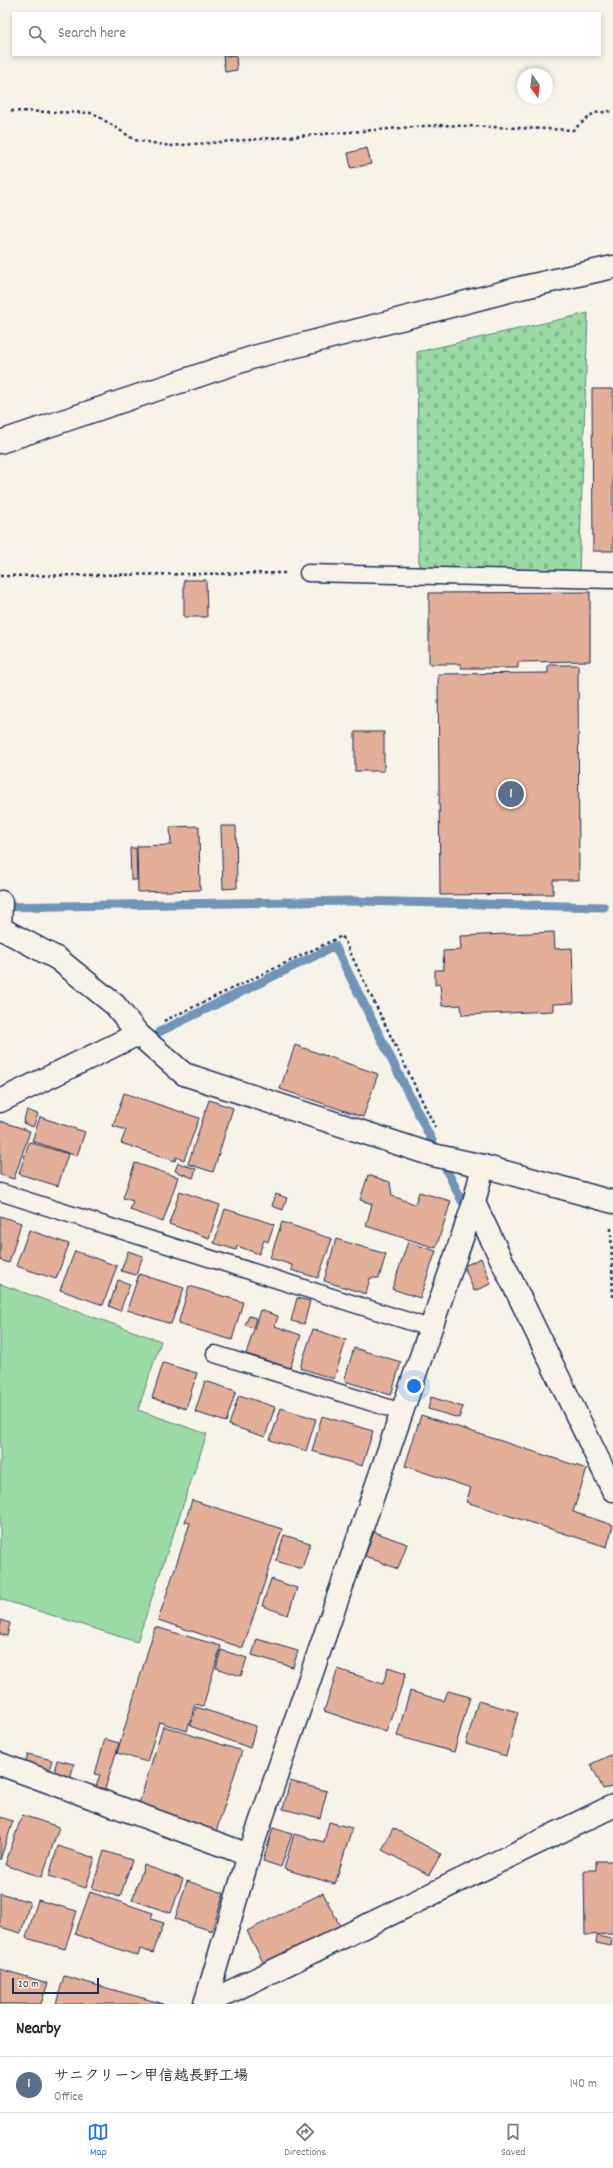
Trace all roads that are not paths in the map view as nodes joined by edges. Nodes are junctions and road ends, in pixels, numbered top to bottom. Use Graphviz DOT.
graph roads {
  1 [pos="613,267"];
  2 [pos="0,442"];
  3 [pos="308,573"];
  4 [pos="613,580"];
  5 [pos="1,902"];
  6 [pos="0,928"];
  7 [pos="138,1034"];
  8 [pos="0,1101"];
  9 [pos="483,1166"];
  10 [pos="0,1192"];
  11 [pos="612,1201"];
  12 [pos="474,1203"];
  13 [pos="430,1328"];
  14 [pos="215,1354"];
  15 [pos="402,1412"];
  16 [pos="613,1490"];
  17 [pos="0,1764"];
  18 [pos="613,1806"];
  19 [pos="249,1856"];
  20 [pos="205,2004"];
  1 -- 2 [label="street"];
  3 -- 4 [label="lane"];
  5 -- 6 [label="street"];
  6 -- 7 [label="street"];
  7 -- 8 [label="street"];
  7 -- 9 [label="street"];
  9 -- 11 [label="street"];
  9 -- 12 [label="street"];
  10 -- 13 [label="lane"];
  12 -- 13 [label="street"];
  12 -- 16 [label="street"];
  13 -- 15 [label="street"];
  14 -- 15 [label="lane"];
  15 -- 19 [label="street"];
  17 -- 19 [label="street"];
  18 -- 20 [label="street"];
  19 -- 20 [label="street"];
}
